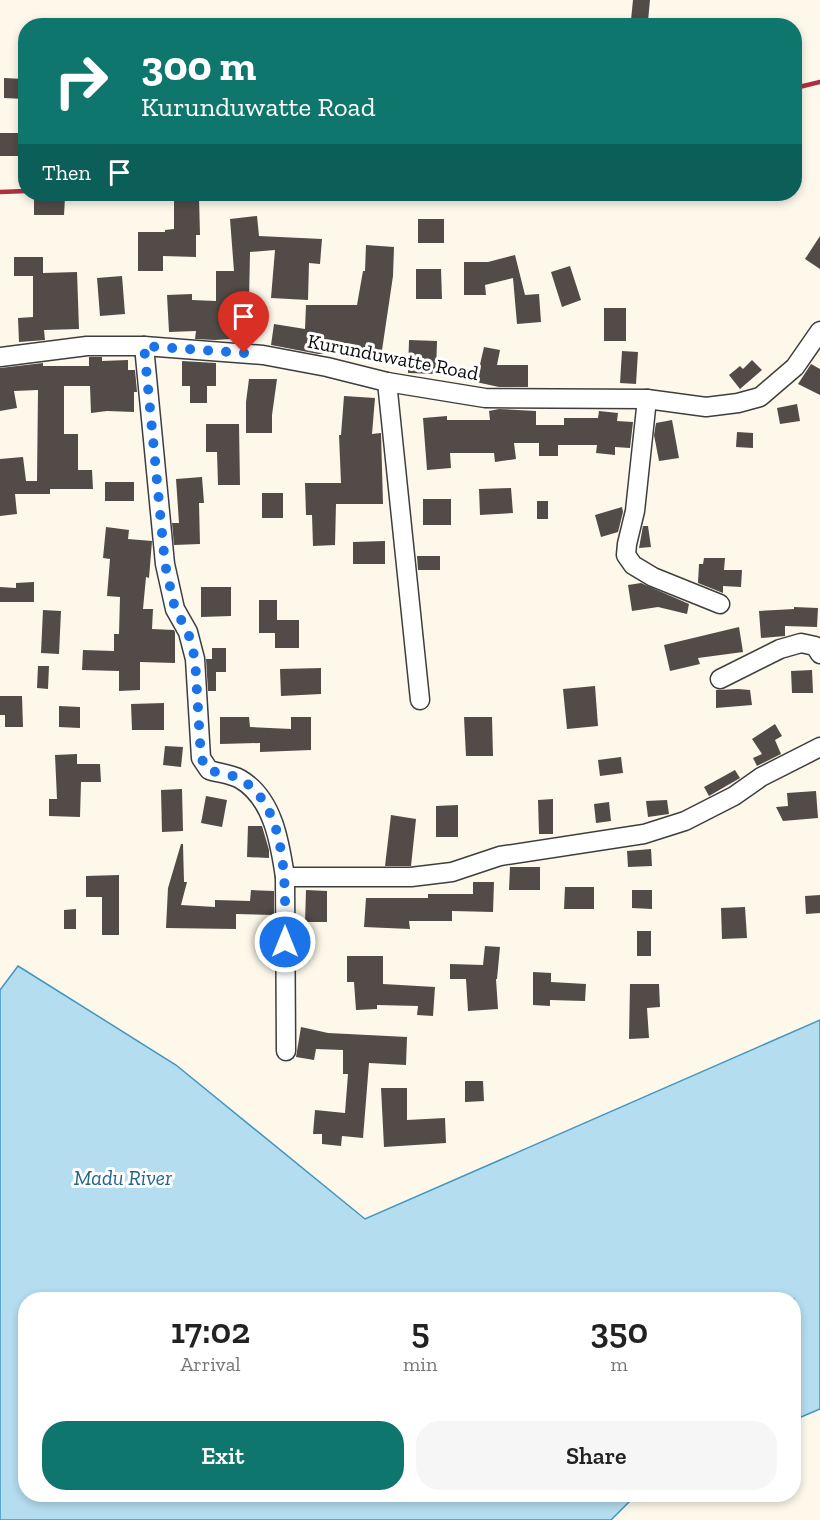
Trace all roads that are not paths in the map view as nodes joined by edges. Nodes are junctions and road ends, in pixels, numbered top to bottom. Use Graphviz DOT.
graph roads {
  1 [pos="820,331"];
  2 [pos="144,346"];
  3 [pos="0,357"];
  4 [pos="387,382"];
  5 [pos="647,399"];
  6 [pos="720,604"];
  7 [pos="820,654"];
  8 [pos="720,679"];
  9 [pos="420,700"];
  10 [pos="820,747"];
  11 [pos="285,877"];
  12 [pos="286,1051"];
  1 -- 5 [label="street, Kurunduwatte Road"];
  2 -- 3 [label="street, Kurunduwatte Road"];
  2 -- 4 [label="street, Kurunduwatte Road"];
  2 -- 11 [label="street"];
  4 -- 5 [label="street, Kurunduwatte Road"];
  4 -- 9 [label="street"];
  5 -- 6 [label="street"];
  7 -- 8 [label="street"];
  10 -- 11 [label="street"];
  11 -- 12 [label="street"];
}
